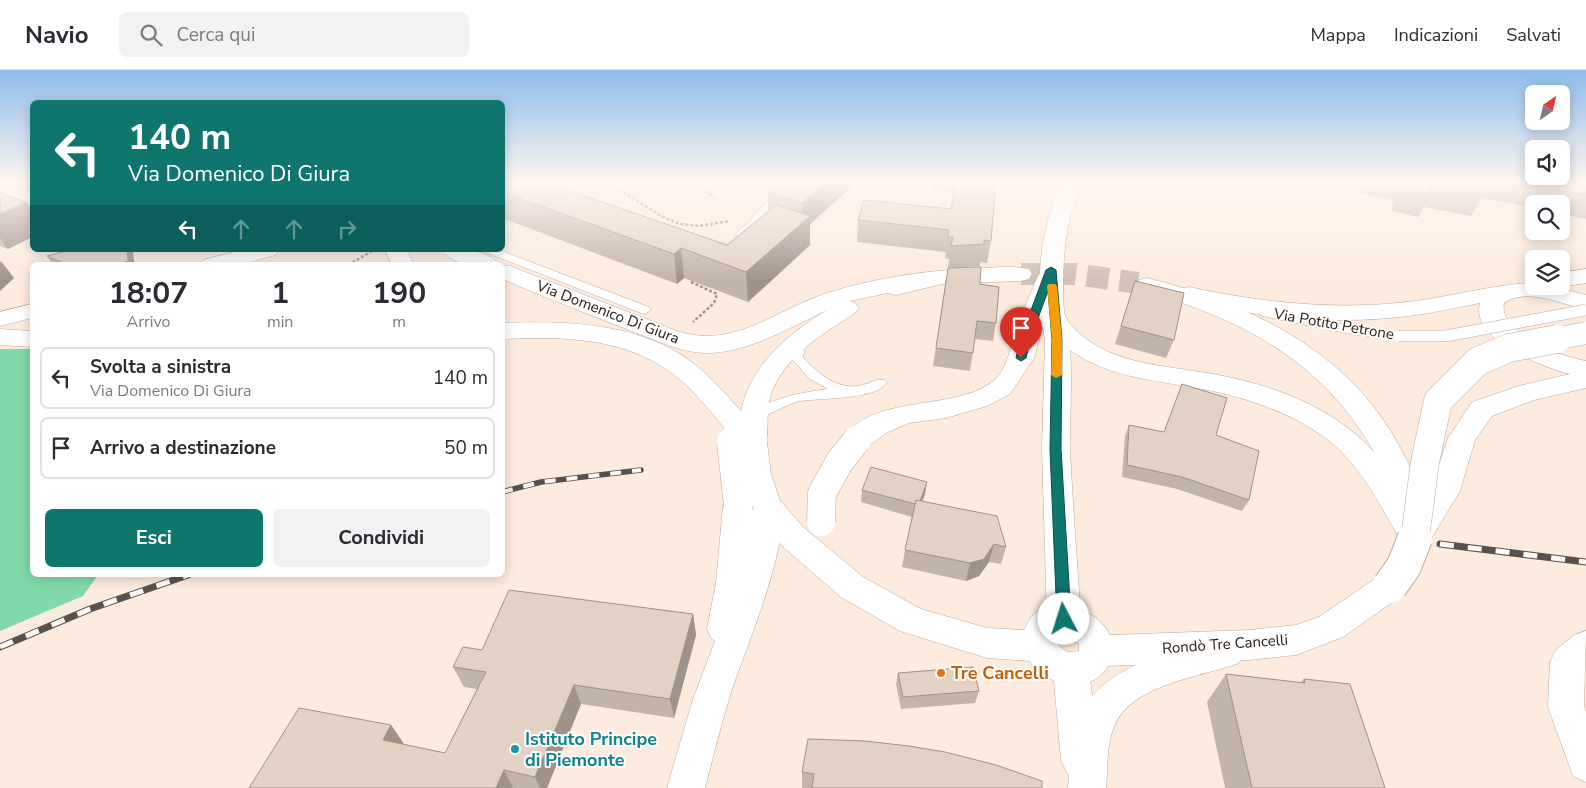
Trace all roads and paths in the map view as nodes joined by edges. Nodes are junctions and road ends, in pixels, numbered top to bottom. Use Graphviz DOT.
graph roads {
  1 [pos="659,215"];
  2 [pos="760,215"];
  3 [pos="1061,215"];
  4 [pos="737,218"];
  5 [pos="733,240"];
  6 [pos="260,252"];
  7 [pos="371,252"];
  8 [pos="459,252"];
  9 [pos="494,252"];
  10 [pos="222,262"];
  11 [pos="354,262"];
  12 [pos="481,262"];
  13 [pos="1051,270"];
  14 [pos="505,272"];
  15 [pos="1021,274"];
  16 [pos="1586,276"];
  17 [pos="1570,279"];
  18 [pos="914,281"];
  19 [pos="690,282"];
  20 [pos="1138,283"];
  21 [pos="1525,289"];
  22 [pos="1170,290"];
  23 [pos="1525,290"];
  24 [pos="1560,295"];
  25 [pos="1586,303"];
  26 [pos="1231,304"];
  27 [pos="645,310"];
  28 [pos="1586,310"];
  29 [pos="30,312"];
  30 [pos="0,319"];
  31 [pos="1054,320"];
  32 [pos="690,325"];
  33 [pos="505,331"];
  34 [pos="1586,333"];
  35 [pos="0,337"];
  36 [pos="801,338"];
  37 [pos="30,339"];
  38 [pos="1586,369"];
  39 [pos="1586,380"];
  40 [pos="880,383"];
  41 [pos="847,392"];
  42 [pos="753,414"];
  43 [pos="742,443"];
  44 [pos="752,506"];
  45 [pos="1415,538"];
  46 [pos="829,569"];
  47 [pos="1064,619"];
  48 [pos="1250,645"];
  49 [pos="1040,646"];
  50 [pos="1586,646"];
  51 [pos="1084,660"];
  52 [pos="1586,763"];
  53 [pos="686,788"];
  54 [pos="1082,788"];
  55 [pos="1086,788"];
  1 -- 4 [label="path"];
  2 -- 5 [label="lane"];
  3 -- 13 [label="main road"];
  6 -- 10 [label="main road"];
  7 -- 11 [label="path"];
  8 -- 12 [label="main road"];
  9 -- 27 [label="lane"];
  13 -- 31 [label="main road"];
  13 -- 46 [label="main road, bridge"];
  14 -- 18 [label="main road, Via Domenico Di Giura"];
  15 -- 18 [label="main road"];
  16 -- 17 [label="main road"];
  18 -- 36 [label="main road"];
  19 -- 32 [label="path"];
  20 -- 22 [label="main road"];
  21 -- 26 [label="main road"];
  22 -- 26 [label="main road"];
  22 -- 45 [label="main road"];
  23 -- 38 [label="main road"];
  24 -- 25 [label="main road"];
  26 -- 28 [label="lane, Via Potito Petrone, bridge"];
  29 -- 30 [label="main road"];
  31 -- 45 [label="main road"];
  31 -- 47 [label="main road"];
  33 -- 43 [label="main road"];
  34 -- 45 [label="main road, bridge"];
  35 -- 37 [label="main road"];
  36 -- 41 [label="lane"];
  36 -- 42 [label="main road"];
  39 -- 45 [label="main road"];
  40 -- 41 [label="lane"];
  41 -- 42 [label="lane"];
  42 -- 43 [label="main road"];
  43 -- 44 [label="main road, bridge"];
  44 -- 46 [label="main road"];
  44 -- 53 [label="main road"];
  45 -- 48 [label="main road, Rondò Tre Cancelli, bridge"];
  46 -- 49 [label="main road"];
  47 -- 49 [label="main road"];
  47 -- 51 [label="main road"];
  48 -- 51 [label="main road, Rondò Tre Cancelli"];
  48 -- 55 [label="main road"];
  49 -- 51 [label="main road"];
  50 -- 52 [label="main road"];
  51 -- 54 [label="main road"];
}
